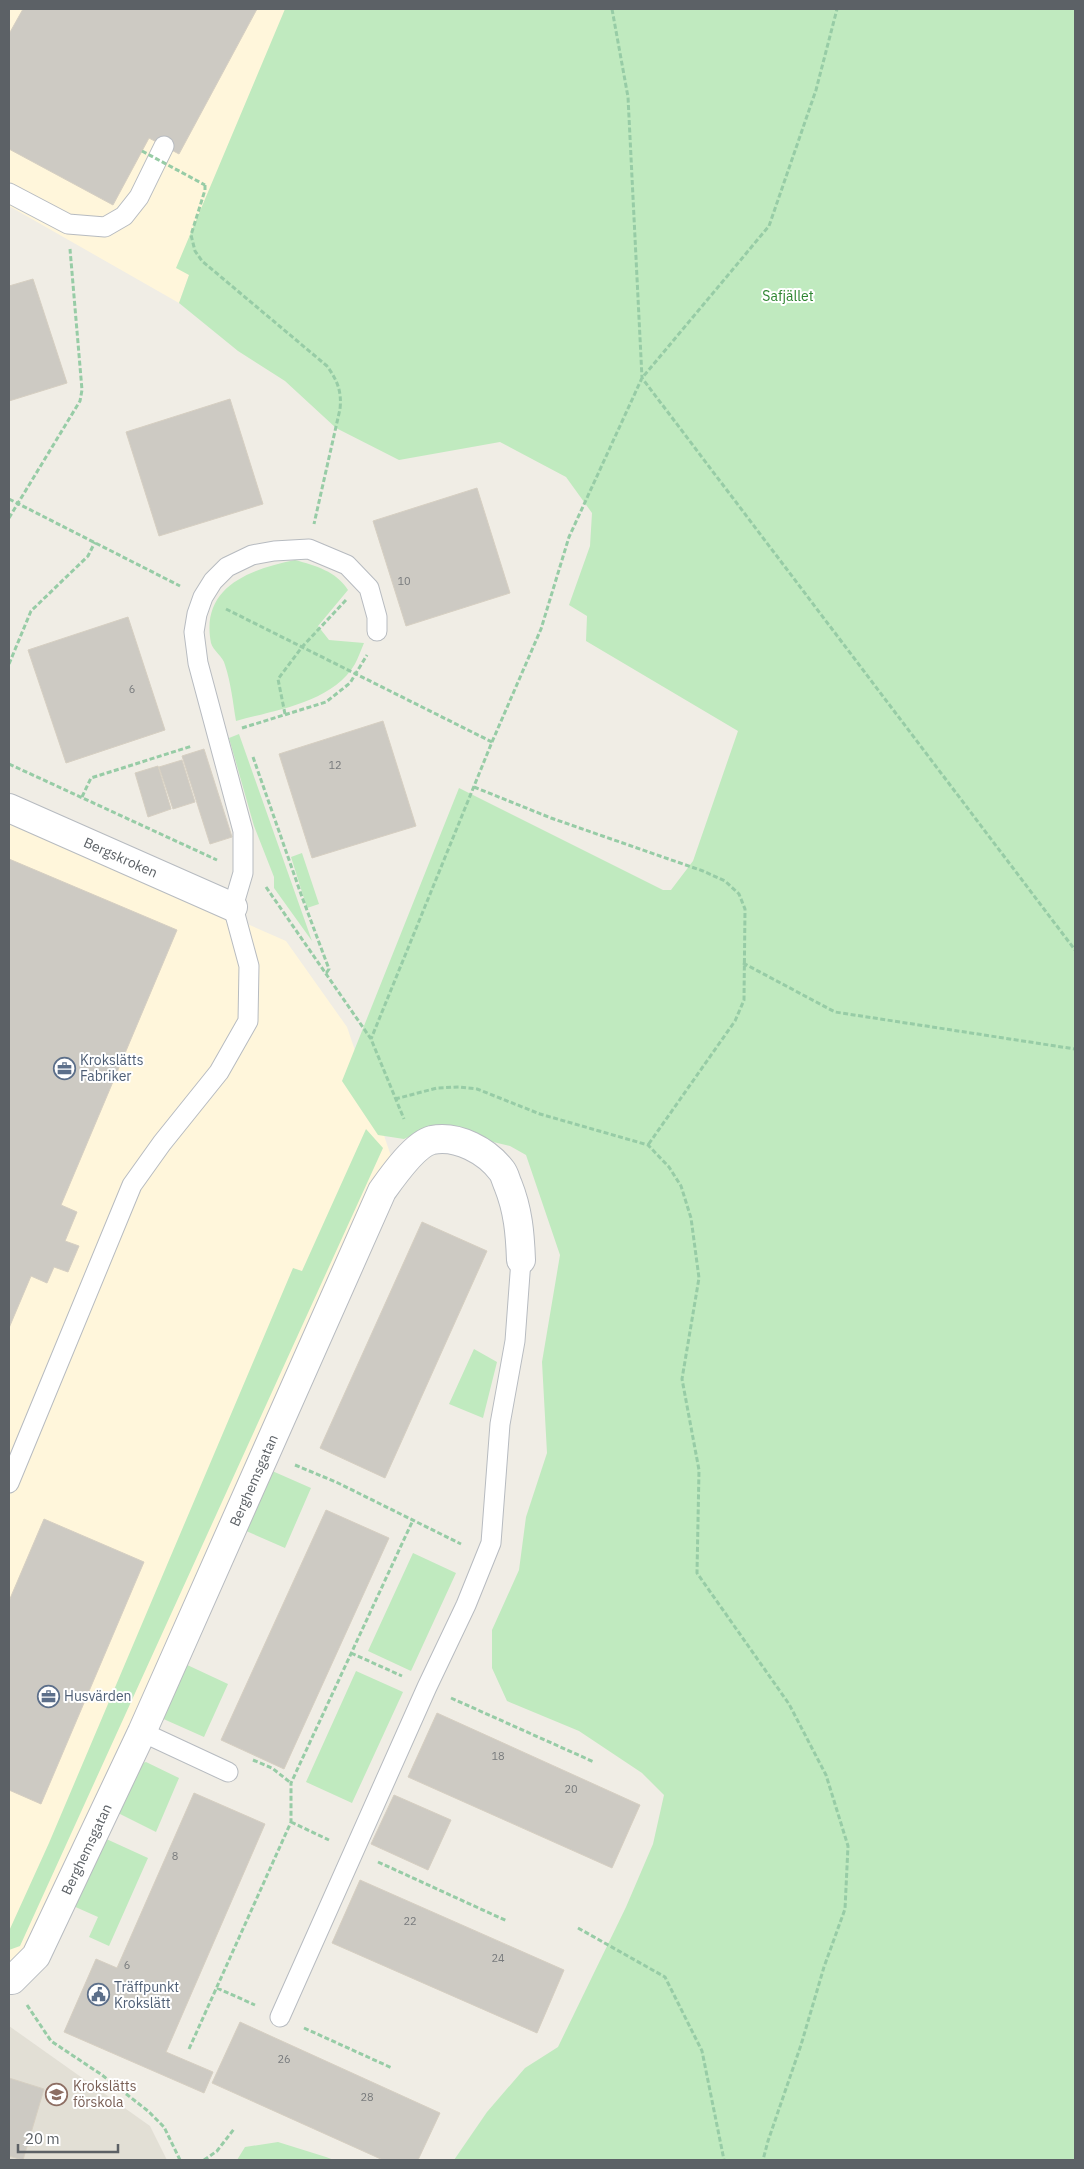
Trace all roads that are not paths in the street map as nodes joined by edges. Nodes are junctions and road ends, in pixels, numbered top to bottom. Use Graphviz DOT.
graph roads {
  1 [pos="164,146"];
  2 [pos="9,193"];
  3 [pos="377,631"];
  4 [pos="9,808"];
  5 [pos="232,907"];
  6 [pos="521,1260"];
  7 [pos="9,1484"];
  8 [pos="142,1732"];
  9 [pos="228,1772"];
  10 [pos="10,1980"];
  11 [pos="280,2017"];
  1 -- 2 [label="lane"];
  3 -- 5 [label="lane"];
  4 -- 5 [label="street, Bergskroken"];
  5 -- 7 [label="lane"];
  6 -- 8 [label="street, Berghemsgatan"];
  6 -- 11 [label="lane"];
  8 -- 9 [label="lane"];
  8 -- 10 [label="street, Berghemsgatan"];
}
